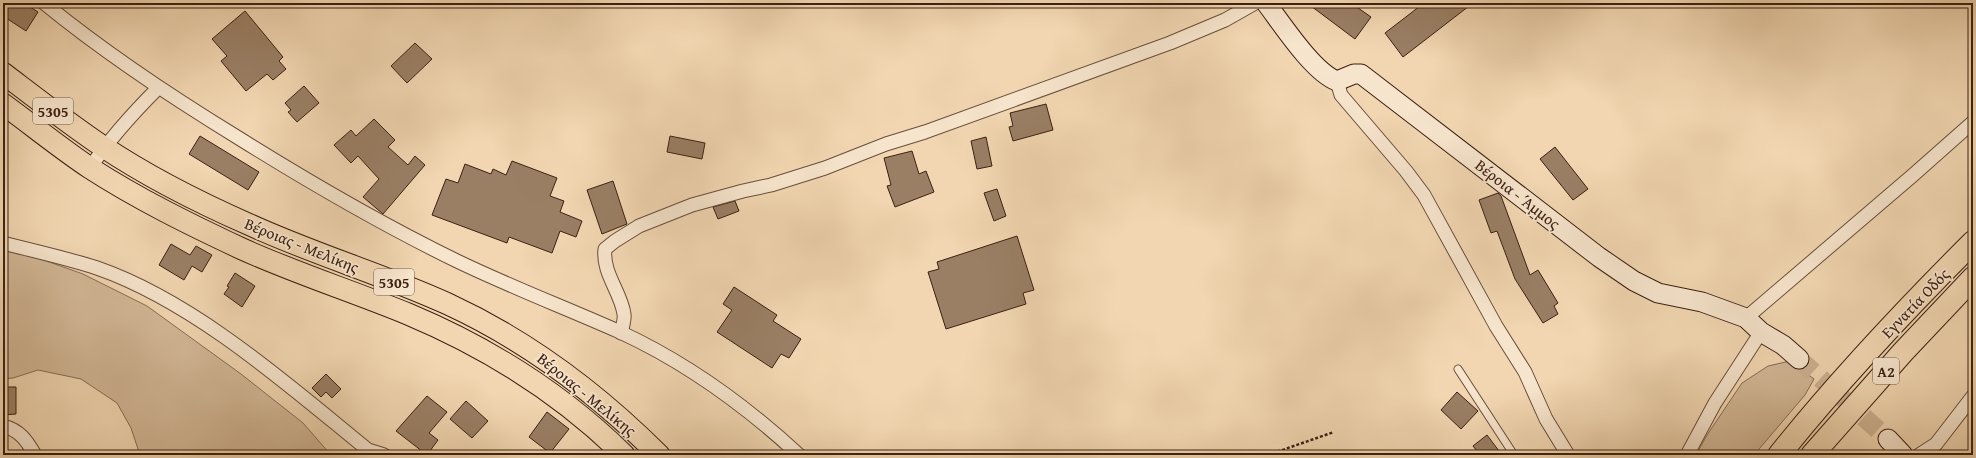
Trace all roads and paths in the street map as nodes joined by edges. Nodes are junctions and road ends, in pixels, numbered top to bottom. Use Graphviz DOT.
graph roads {
  1 [pos="44,3"];
  2 [pos="1255,3"];
  3 [pos="1266,3"];
  4 [pos="3,73"];
  5 [pos="1337,81"];
  6 [pos="158,88"];
  7 [pos="3,104"];
  8 [pos="1973,122"];
  9 [pos="104,147"];
  10 [pos="90,168"];
  11 [pos="1973,242"];
  12 [pos="3,243"];
  13 [pos="1973,278"];
  14 [pos="1746,318"];
  15 [pos="1761,332"];
  16 [pos="621,333"];
  17 [pos="1798,359"];
  18 [pos="1458,369"];
  19 [pos="1973,396"];
  20 [pos="3,426"];
  21 [pos="1334,432"];
  22 [pos="1888,439"];
  23 [pos="35,455"];
  24 [pos="384,455"];
  25 [pos="624,455"];
  26 [pos="659,455"];
  27 [pos="799,455"];
  28 [pos="1268,455"];
  29 [pos="1514,455"];
  30 [pos="1568,455"];
  31 [pos="1687,455"];
  32 [pos="1779,455"];
  33 [pos="1812,455"];
  34 [pos="1903,455"];
  35 [pos="1919,455"];
  1 -- 6 [label="street"];
  2 -- 16 [label="street"];
  3 -- 5 [label="street"];
  4 -- 9 [label="main road, Βέροιας - Μελίκης / 5305"];
  5 -- 14 [label="street, Βέροια - Άμμος"];
  5 -- 30 [label="street"];
  6 -- 9 [label="street"];
  6 -- 16 [label="street"];
  7 -- 10 [label="main road, Βέροιας - Μελίκης / 5305"];
  8 -- 14 [label="street"];
  9 -- 10 [label="street"];
  9 -- 26 [label="main road, Βέροιας - Μελίκης / 5305"];
  10 -- 25 [label="main road, Βέροιας - Μελίκης / 5305"];
  11 -- 32 [label="highway, Εγνατία Οδός / Α2"];
  12 -- 24 [label="street"];
  13 -- 33 [label="highway, Εγνατία Οδός / Α2"];
  14 -- 15 [label="street, Βέροια - Άμμος"];
  15 -- 17 [label="street, Βέροια - Άμμος"];
  15 -- 31 [label="street"];
  16 -- 27 [label="street"];
  18 -- 29 [label="lane"];
  19 -- 35 [label="street"];
  20 -- 23 [label="street"];
  21 -- 28 [label="path"];
  22 -- 34 [label="street"];
}
